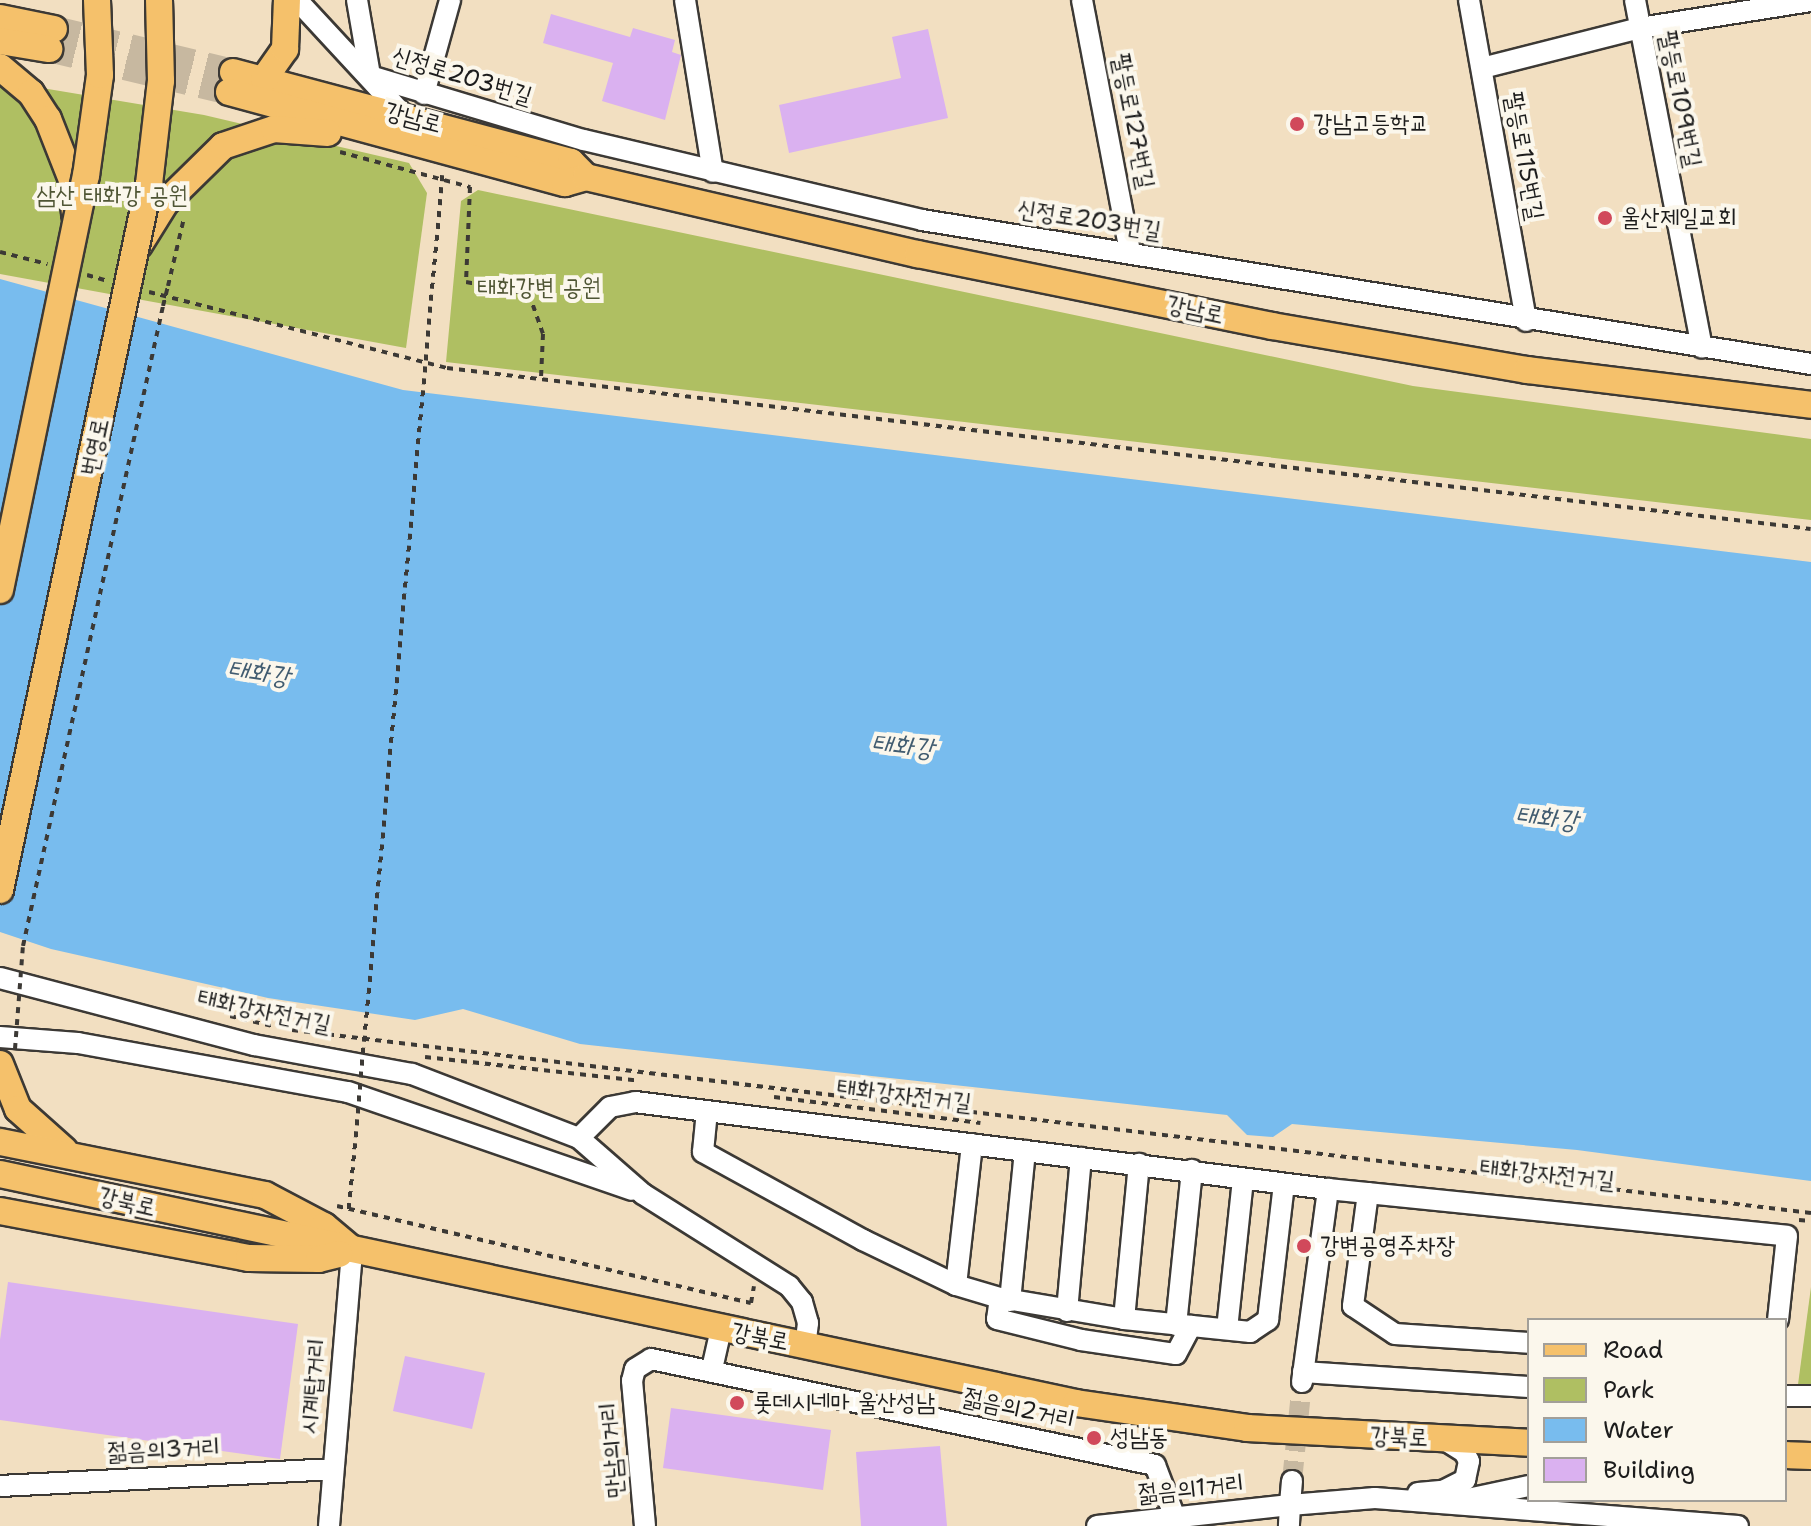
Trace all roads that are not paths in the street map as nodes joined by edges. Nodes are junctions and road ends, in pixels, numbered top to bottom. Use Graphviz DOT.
graph roads {
  1 [pos="97,0"];
  2 [pos="159,0"];
  3 [pos="287,0"];
  4 [pos="297,0"];
  5 [pos="357,0"];
  6 [pos="450,0"];
  7 [pos="685,0"];
  8 [pos="1082,0"];
  9 [pos="1469,0"];
  10 [pos="1635,0"];
  11 [pos="1811,1"];
  12 [pos="0,18"];
  13 [pos="1640,28"];
  14 [pos="0,41"];
  15 [pos="0,67"];
  16 [pos="1482,68"];
  17 [pos="370,76"];
  18 [pos="264,79"];
  19 [pos="424,94"];
  20 [pos="405,115"];
  21 [pos="437,155"];
  22 [pos="713,172"];
  23 [pos="586,177"];
  24 [pos="75,234"];
  25 [pos="137,249"];
  26 [pos="1130,252"];
  27 [pos="1526,321"];
  28 [pos="1702,348"];
  29 [pos="1811,364"];
  30 [pos="1811,405"];
  31 [pos="0,590"];
  32 [pos="0,890"];
  33 [pos="10,972"];
  34 [pos="5,1050"];
  35 [pos="707,1111"];
  36 [pos="579,1138"];
  37 [pos="0,1142"];
  38 [pos="972,1144"];
  39 [pos="1025,1151"];
  40 [pos="78,1157"];
  41 [pos="1081,1158"];
  42 [pos="1139,1164"];
  43 [pos="1192,1170"];
  44 [pos="0,1174"];
  45 [pos="1243,1179"];
  46 [pos="1284,1184"];
  47 [pos="1328,1189"];
  48 [pos="1368,1193"];
  49 [pos="643,1194"];
  50 [pos="6,1211"];
  51 [pos="352,1250"];
  52 [pos="956,1285"];
  53 [pos="1005,1300"];
  54 [pos="1067,1311"];
  55 [pos="1778,1318"];
  56 [pos="1124,1319"];
  57 [pos="1183,1326"];
  58 [pos="721,1329"];
  59 [pos="1227,1329"];
  60 [pos="1527,1343"];
  61 [pos="805,1346"];
  62 [pos="635,1369"];
  63 [pos="712,1369"];
  64 [pos="1527,1387"];
  65 [pos="1787,1396"];
  66 [pos="1811,1396"];
  67 [pos="1443,1439"];
  68 [pos="1527,1443"];
  69 [pos="1787,1455"];
  70 [pos="1811,1456"];
  71 [pos="331,1469"];
  72 [pos="1292,1481"];
  73 [pos="0,1486"];
  74 [pos="1527,1486"];
  75 [pos="1375,1498"];
  76 [pos="1444,1504"];
  77 [pos="1290,1505"];
  78 [pos="1174,1515"];
  79 [pos="329,1526"];
  80 [pos="645,1526"];
  81 [pos="1097,1526"];
  82 [pos="1289,1526"];
  83 [pos="1738,1526"];
  1 -- 24 [label="main road, bridge"];
  2 -- 25 [label="main road, 번영로, bridge"];
  3 -- 18 [label="main road"];
  4 -- 17 [label="street"];
  5 -- 17 [label="street"];
  6 -- 19 [label="street"];
  7 -- 22 [label="street"];
  8 -- 26 [label="street, 팔등로127번길"];
  9 -- 16 [label="street, 팔등로115번길"];
  10 -- 13 [label="street, 팔등로109번길"];
  11 -- 13 [label="street"];
  12 -- 14 [label="main road"];
  13 -- 16 [label="street"];
  13 -- 28 [label="street, 팔등로109번길"];
  15 -- 24 [label="main road, bridge"];
  16 -- 27 [label="street, 팔등로115번길"];
  17 -- 19 [label="street, 신정로203번길"];
  17 -- 20 [label="street"];
  18 -- 20 [label="main road, 강남로"];
  18 -- 21 [label="main road, 강남로"];
  19 -- 22 [label="street, 신정로203번길"];
  20 -- 21 [label="street"];
  20 -- 23 [label="main road, 강남로"];
  21 -- 23 [label="main road, 강남로"];
  21 -- 25 [label="main road"];
  22 -- 26 [label="street, 신정로203번길"];
  23 -- 30 [label="main road, 강남로"];
  24 -- 31 [label="main road, bridge"];
  25 -- 32 [label="main road, 번영로, bridge"];
  26 -- 27 [label="street, 신정로203번길"];
  27 -- 28 [label="street, 신정로203번길"];
  28 -- 29 [label="street, 신정로203번길"];
  33 -- 36 [label="street"];
  34 -- 40 [label="main road"];
  34 -- 49 [label="street"];
  35 -- 36 [label="street"];
  35 -- 38 [label="street"];
  35 -- 52 [label="street"];
  36 -- 49 [label="street"];
  37 -- 40 [label="main road"];
  38 -- 39 [label="street"];
  38 -- 52 [label="street"];
  39 -- 41 [label="street"];
  39 -- 53 [label="street"];
  40 -- 51 [label="main road"];
  41 -- 42 [label="street"];
  41 -- 54 [label="street"];
  42 -- 43 [label="street"];
  42 -- 56 [label="street"];
  43 -- 45 [label="street"];
  43 -- 57 [label="street"];
  44 -- 51 [label="main road, 강북로"];
  45 -- 46 [label="street"];
  45 -- 59 [label="street"];
  46 -- 47 [label="street"];
  46 -- 59 [label="street"];
  47 -- 48 [label="street"];
  47 -- 64 [label="street"];
  48 -- 55 [label="street"];
  48 -- 60 [label="street"];
  49 -- 61 [label="street"];
  50 -- 51 [label="main road"];
  51 -- 58 [label="main road, 강북로"];
  51 -- 71 [label="street, 시계탑거리"];
  52 -- 53 [label="street"];
  53 -- 54 [label="street"];
  53 -- 57 [label="street"];
  54 -- 56 [label="street"];
  56 -- 57 [label="street"];
  57 -- 59 [label="street"];
  58 -- 61 [label="main road, 강북로"];
  58 -- 63 [label="street"];
  61 -- 67 [label="main road, 강북로"];
  62 -- 63 [label="street, 젊음의2거리"];
  62 -- 80 [label="street, 만남의거리"];
  63 -- 78 [label="street, 젊음의2거리"];
  65 -- 66 [label="street"];
  67 -- 68 [label="main road, 강북로"];
  67 -- 75 [label="street"];
  69 -- 70 [label="main road"];
  71 -- 73 [label="street, 젊음의3거리"];
  71 -- 79 [label="street, 시계탑거리"];
  72 -- 77 [label="street"];
  74 -- 76 [label="street"];
  75 -- 76 [label="street"];
  75 -- 77 [label="street"];
  76 -- 83 [label="street"];
  77 -- 78 [label="street, 젊음의1거리"];
  77 -- 82 [label="street"];
  78 -- 81 [label="street, 젊음의1거리"];
}
